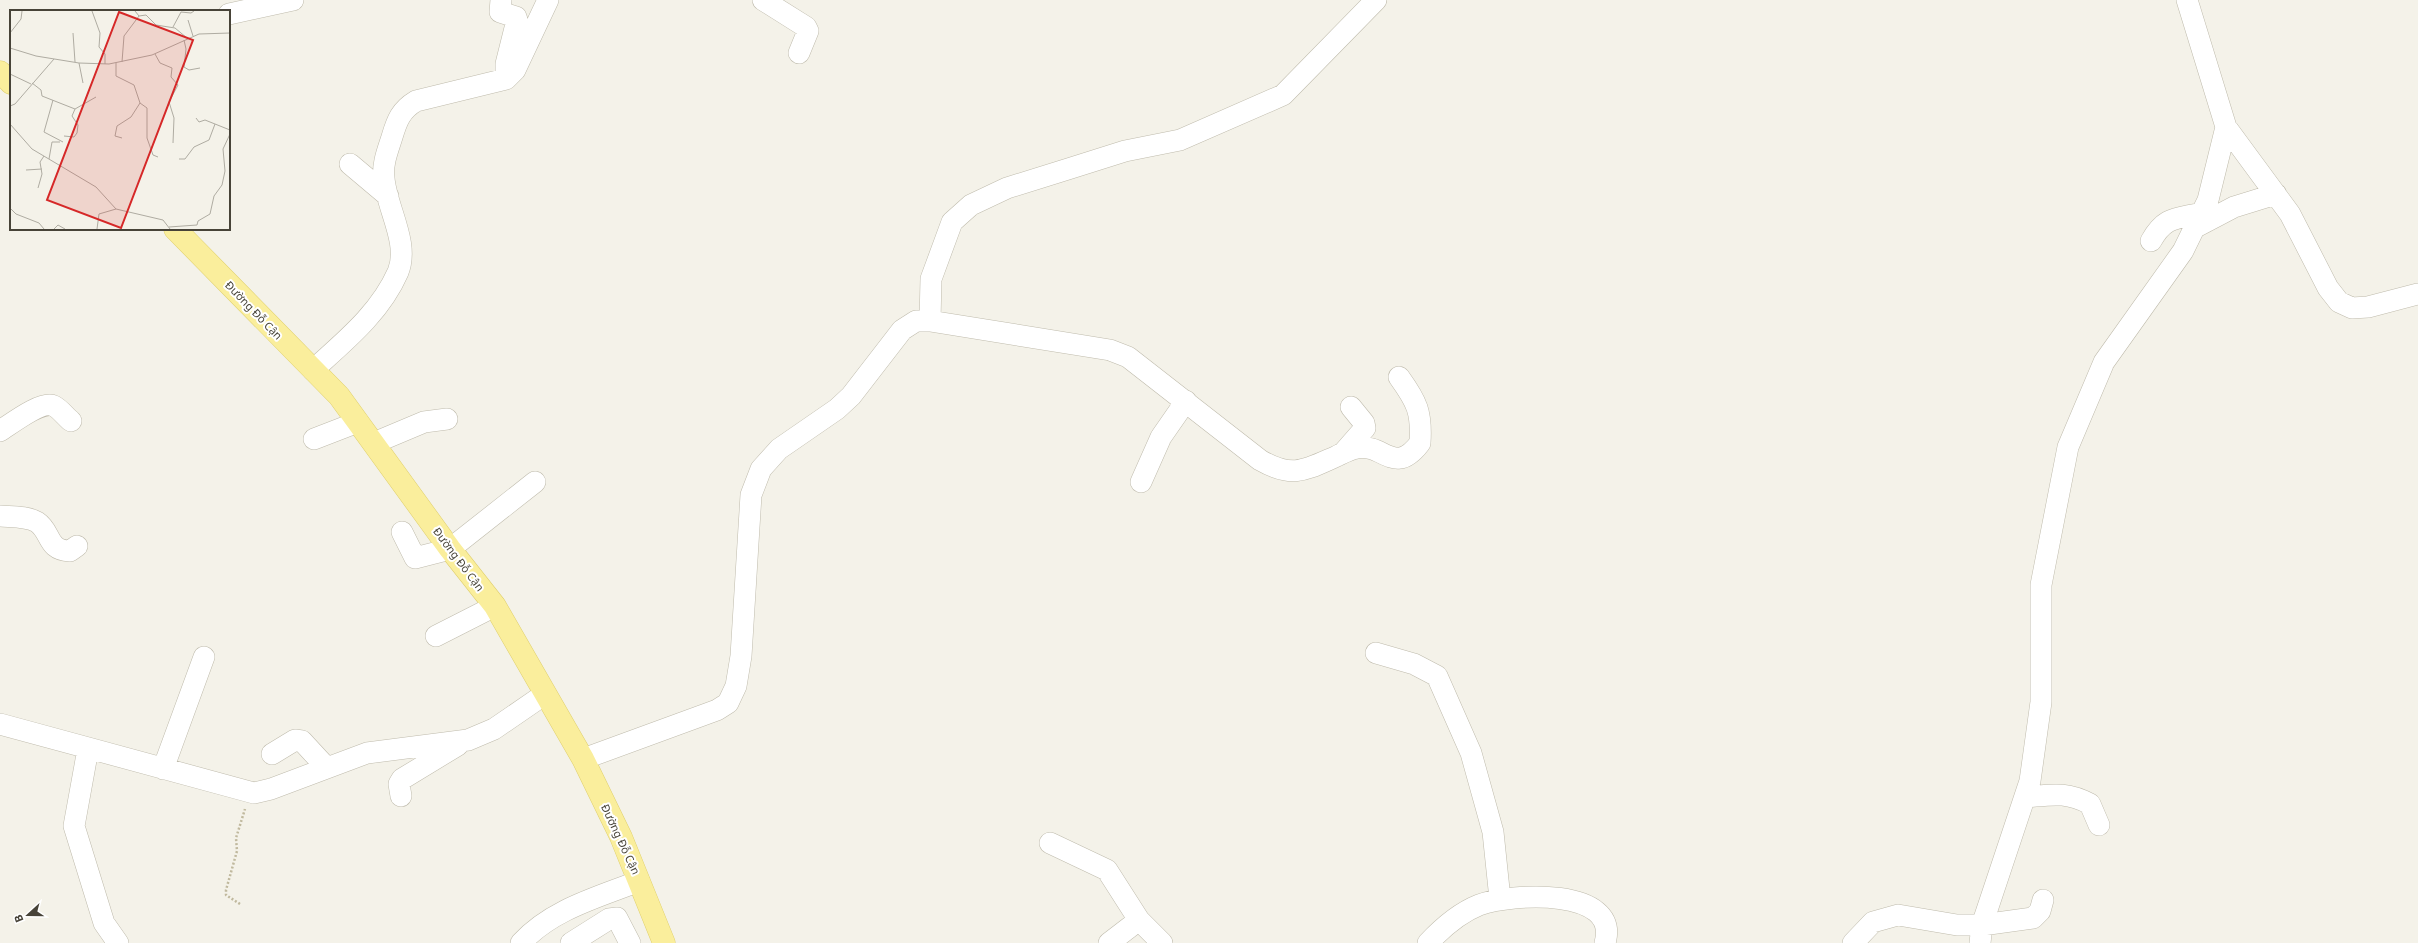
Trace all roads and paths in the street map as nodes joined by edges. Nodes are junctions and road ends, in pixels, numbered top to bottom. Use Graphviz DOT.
graph roads {
  1 [pos="293,0"];
  2 [pos="501,0"];
  3 [pos="548,0"];
  4 [pos="763,0"];
  5 [pos="1376,0"];
  6 [pos="2187,0"];
  7 [pos="230,14"];
  8 [pos="799,53"];
  9 [pos="0,73"];
  10 [pos="506,79"];
  11 [pos="10,82"];
  12 [pos="2226,127"];
  13 [pos="350,164"];
  14 [pos="2276,194"];
  15 [pos="388,196"];
  16 [pos="2198,220"];
  17 [pos="176,230"];
  18 [pos="2151,241"];
  19 [pos="2418,294"];
  20 [pos="930,320"];
  21 [pos="313,370"];
  22 [pos="1399,377"];
  23 [pos="1186,401"];
  24 [pos="1351,407"];
  25 [pos="447,418"];
  26 [pos="71,421"];
  27 [pos="358,422"];
  28 [pos="0,431"];
  29 [pos="314,439"];
  30 [pos="374,444"];
  31 [pos="1344,452"];
  32 [pos="535,482"];
  33 [pos="1141,482"];
  34 [pos="0,516"];
  35 [pos="402,532"];
  36 [pos="77,546"];
  37 [pos="450,549"];
  38 [pos="495,606"];
  39 [pos="436,636"];
  40 [pos="1376,653"];
  41 [pos="204,657"];
  42 [pos="545,694"];
  43 [pos="0,724"];
  44 [pos="468,740"];
  45 [pos="88,749"];
  46 [pos="272,754"];
  47 [pos="583,759"];
  48 [pos="326,767"];
  49 [pos="163,769"];
  50 [pos="250,793"];
  51 [pos="401,796"];
  52 [pos="2025,797"];
  53 [pos="2099,825"];
  54 [pos="1050,843"];
  55 [pos="640,880"];
  56 [pos="1500,899"];
  57 [pos="2043,900"];
  58 [pos="240,904"];
  59 [pos="1139,920"];
  60 [pos="1981,934"];
  61 [pos="118,943"];
  62 [pos="521,943"];
  63 [pos="571,943"];
  64 [pos="630,943"];
  65 [pos="664,943"];
  66 [pos="1109,943"];
  67 [pos="1162,943"];
  68 [pos="1428,943"];
  69 [pos="1605,943"];
  70 [pos="1853,943"];
  1 -- 7 [label="street"];
  2 -- 10 [label="street"];
  3 -- 10 [label="street"];
  4 -- 8 [label="street"];
  5 -- 20 [label="street"];
  6 -- 12 [label="street"];
  9 -- 11 [label="main road"];
  10 -- 15 [label="street"];
  12 -- 14 [label="street"];
  12 -- 16 [label="street"];
  13 -- 15 [label="street"];
  14 -- 16 [label="street"];
  14 -- 19 [label="street"];
  15 -- 21 [label="street"];
  16 -- 18 [label="street"];
  16 -- 52 [label="street"];
  17 -- 21 [label="main road, Đường Đỗ Cận"];
  20 -- 23 [label="street"];
  20 -- 47 [label="street"];
  21 -- 27 [label="main road, Đường Đỗ Cận"];
  22 -- 31 [label="street"];
  23 -- 31 [label="street"];
  23 -- 33 [label="street"];
  24 -- 31 [label="street"];
  25 -- 30 [label="street"];
  26 -- 28 [label="street"];
  27 -- 29 [label="street"];
  27 -- 30 [label="main road, Đường Đỗ Cận"];
  30 -- 37 [label="main road, Đường Đỗ Cận"];
  32 -- 37 [label="street"];
  34 -- 36 [label="street"];
  35 -- 37 [label="street"];
  37 -- 38 [label="main road, Đường Đỗ Cận"];
  38 -- 39 [label="street"];
  38 -- 42 [label="main road, Đường Đỗ Cận"];
  40 -- 56 [label="street"];
  41 -- 49 [label="street"];
  42 -- 44 [label="street"];
  42 -- 47 [label="main road, Đường Đỗ Cận"];
  43 -- 45 [label="street"];
  44 -- 48 [label="street"];
  44 -- 51 [label="street"];
  45 -- 49 [label="street"];
  45 -- 61 [label="street"];
  46 -- 48 [label="street"];
  47 -- 55 [label="main road, Đường Đỗ Cận"];
  48 -- 50 [label="street"];
  49 -- 50 [label="street"];
  50 -- 58 [label="path"];
  52 -- 53 [label="street"];
  52 -- 60 [label="street"];
  54 -- 59 [label="street"];
  55 -- 62 [label="street"];
  55 -- 65 [label="main road, Đường Đỗ Cận"];
  56 -- 68 [label="street"];
  56 -- 69 [label="street"];
  57 -- 60 [label="street"];
  59 -- 66 [label="street"];
  59 -- 67 [label="street"];
  60 -- 70 [label="street"];
  63 -- 64 [label="street"];
}
